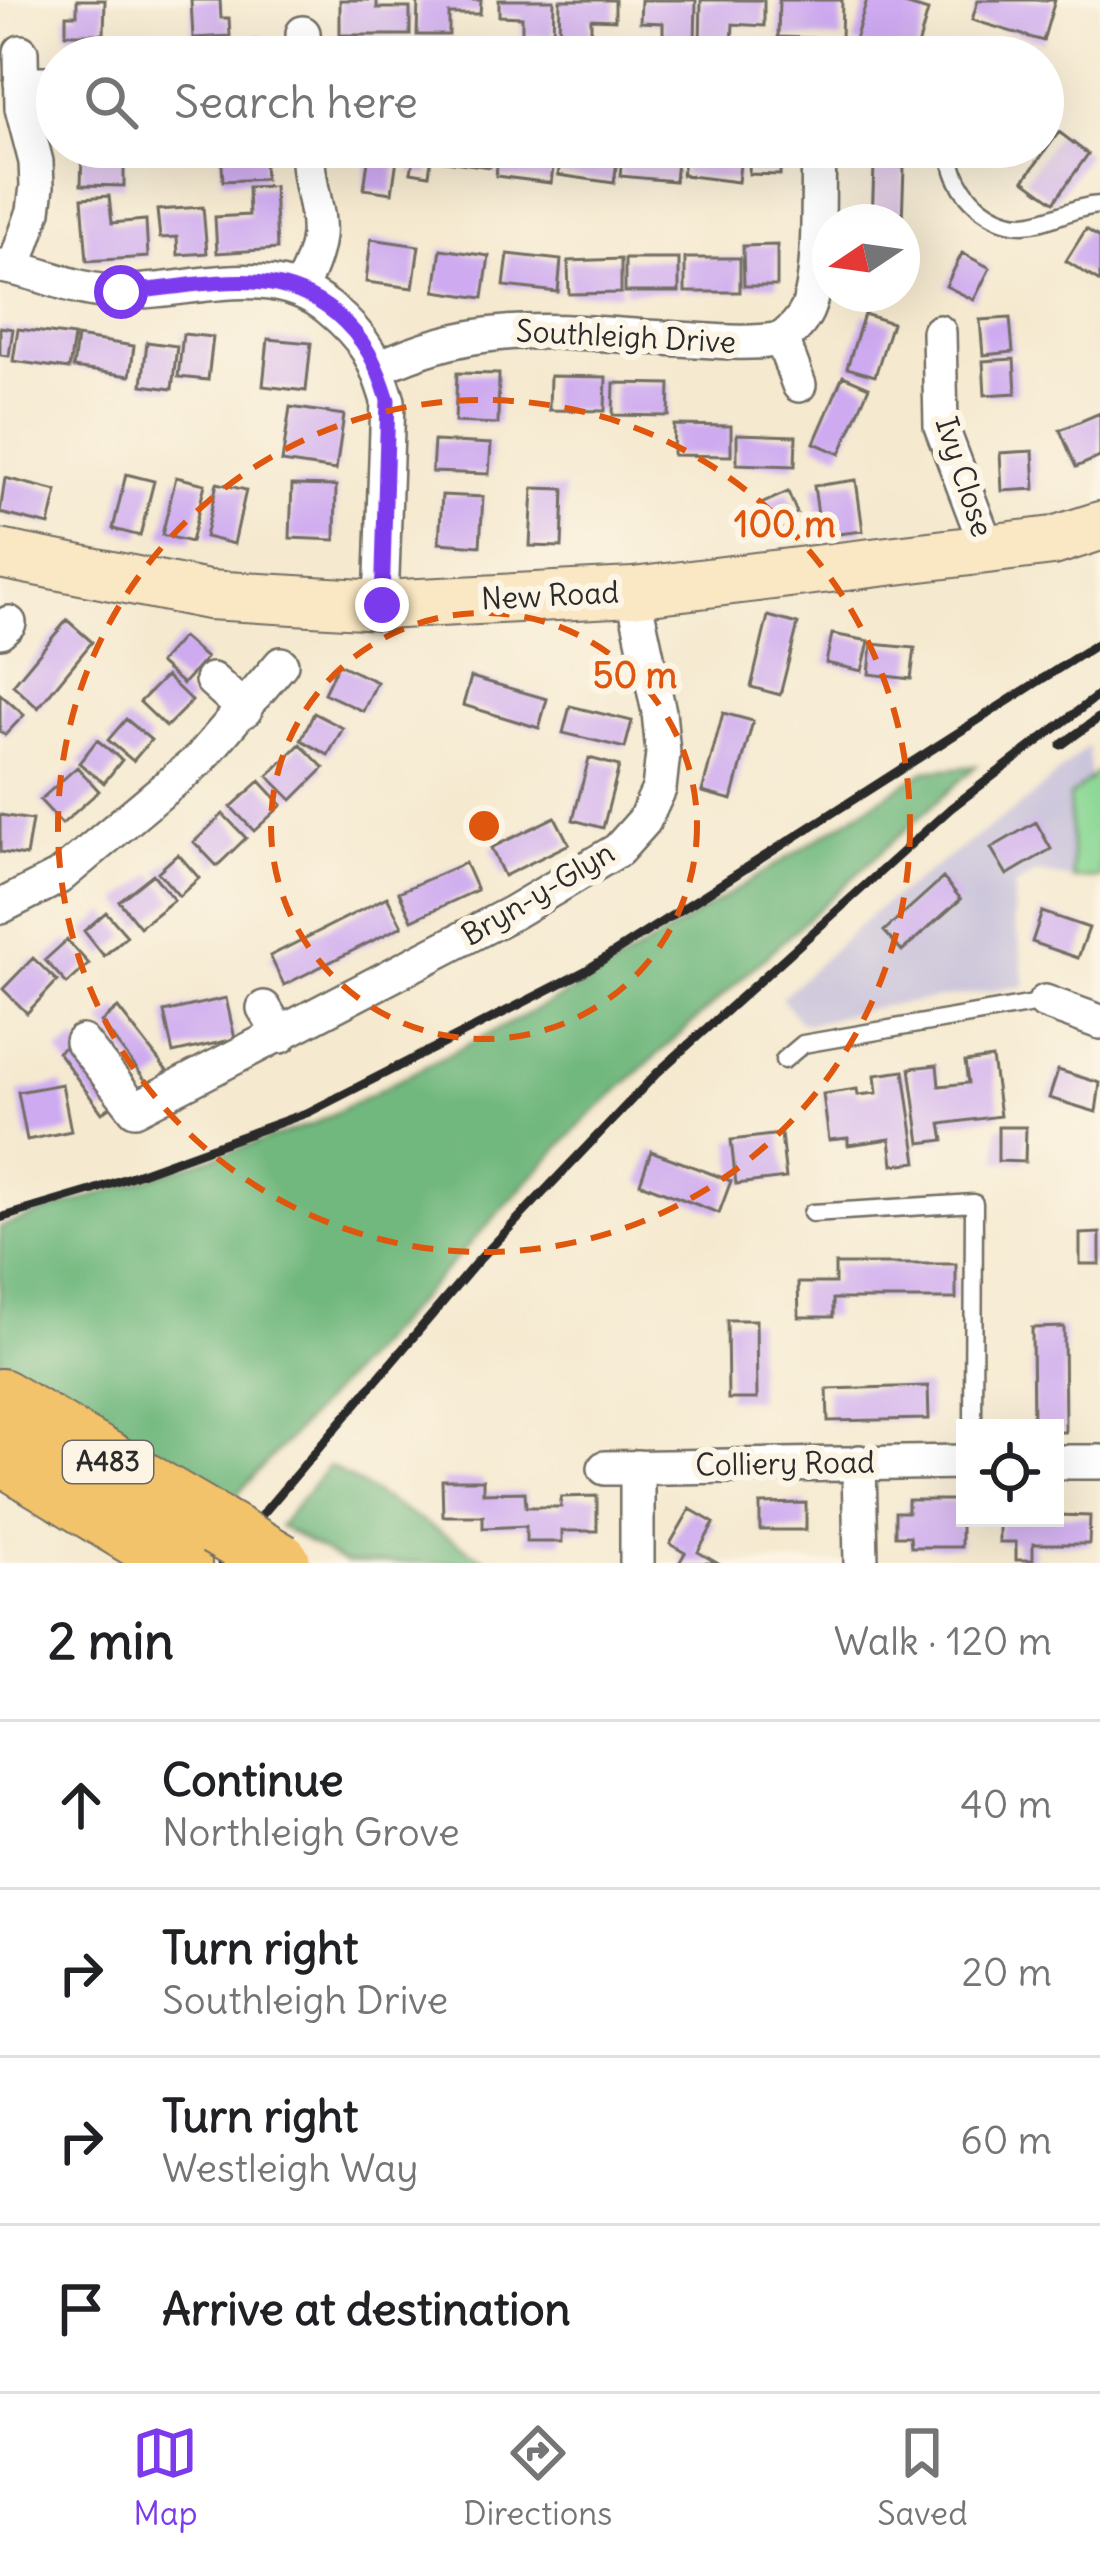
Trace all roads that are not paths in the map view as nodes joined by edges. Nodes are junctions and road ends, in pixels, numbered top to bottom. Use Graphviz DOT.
graph roads {
  1 [pos="36,74"];
  2 [pos="36,162"];
  3 [pos="36,168"];
  4 [pos="311,168"];
  5 [pos="819,168"];
  6 [pos="953,168"];
  7 [pos="1100,206"];
  8 [pos="7,267"];
  9 [pos="300,289"];
  10 [pos="939,332"];
  11 [pos="782,339"];
  12 [pos="378,368"];
  13 [pos="800,386"];
  14 [pos="1100,526"];
  15 [pos="988,550"];
  16 [pos="0,554"];
  17 [pos="633,592"];
  18 [pos="382,605"];
  19 [pos="281,664"];
  20 [pos="212,680"];
  21 [pos="245,710"];
  22 [pos="0,907"];
  23 [pos="1045,1002"];
  24 [pos="1100,1022"];
  25 [pos="82,1042"];
  26 [pos="784,1060"];
  27 [pos="812,1213"];
  28 [pos="0,1399"];
  29 [pos="973,1419"];
  30 [pos="0,1454"];
  31 [pos="859,1462"];
  32 [pos="956,1462"];
  33 [pos="1064,1462"];
  34 [pos="1100,1462"];
  35 [pos="199,1544"];
  36 [pos="280,1563"];
  37 [pos="638,1563"];
  38 [pos="861,1563"];
  1 -- 2 [label="street"];
  3 -- 8 [label="street"];
  4 -- 9 [label="street"];
  5 -- 11 [label="street"];
  6 -- 7 [label="lane"];
  8 -- 9 [label="street"];
  9 -- 12 [label="street"];
  10 -- 15 [label="street, Ivy Close"];
  11 -- 12 [label="street, Southleigh Drive"];
  11 -- 13 [label="street"];
  12 -- 18 [label="street"];
  14 -- 15 [label="main road, New Road"];
  15 -- 17 [label="main road, New Road"];
  16 -- 18 [label="main road, New Road"];
  17 -- 18 [label="main road, New Road"];
  17 -- 25 [label="street, Bryn-y-Glyn"];
  19 -- 21 [label="street"];
  20 -- 21 [label="street"];
  21 -- 22 [label="street"];
  23 -- 24 [label="street"];
  23 -- 26 [label="lane"];
  27 -- 29 [label="lane"];
  28 -- 35 [label="highway, A483"];
  30 -- 35 [label="highway, A483"];
  31 -- 32 [label="street, Colliery Road"];
  31 -- 37 [label="street, Colliery Road"];
  31 -- 38 [label="street"];
  33 -- 34 [label="street"];
  35 -- 36 [label="highway, A483, bridge"];
}
